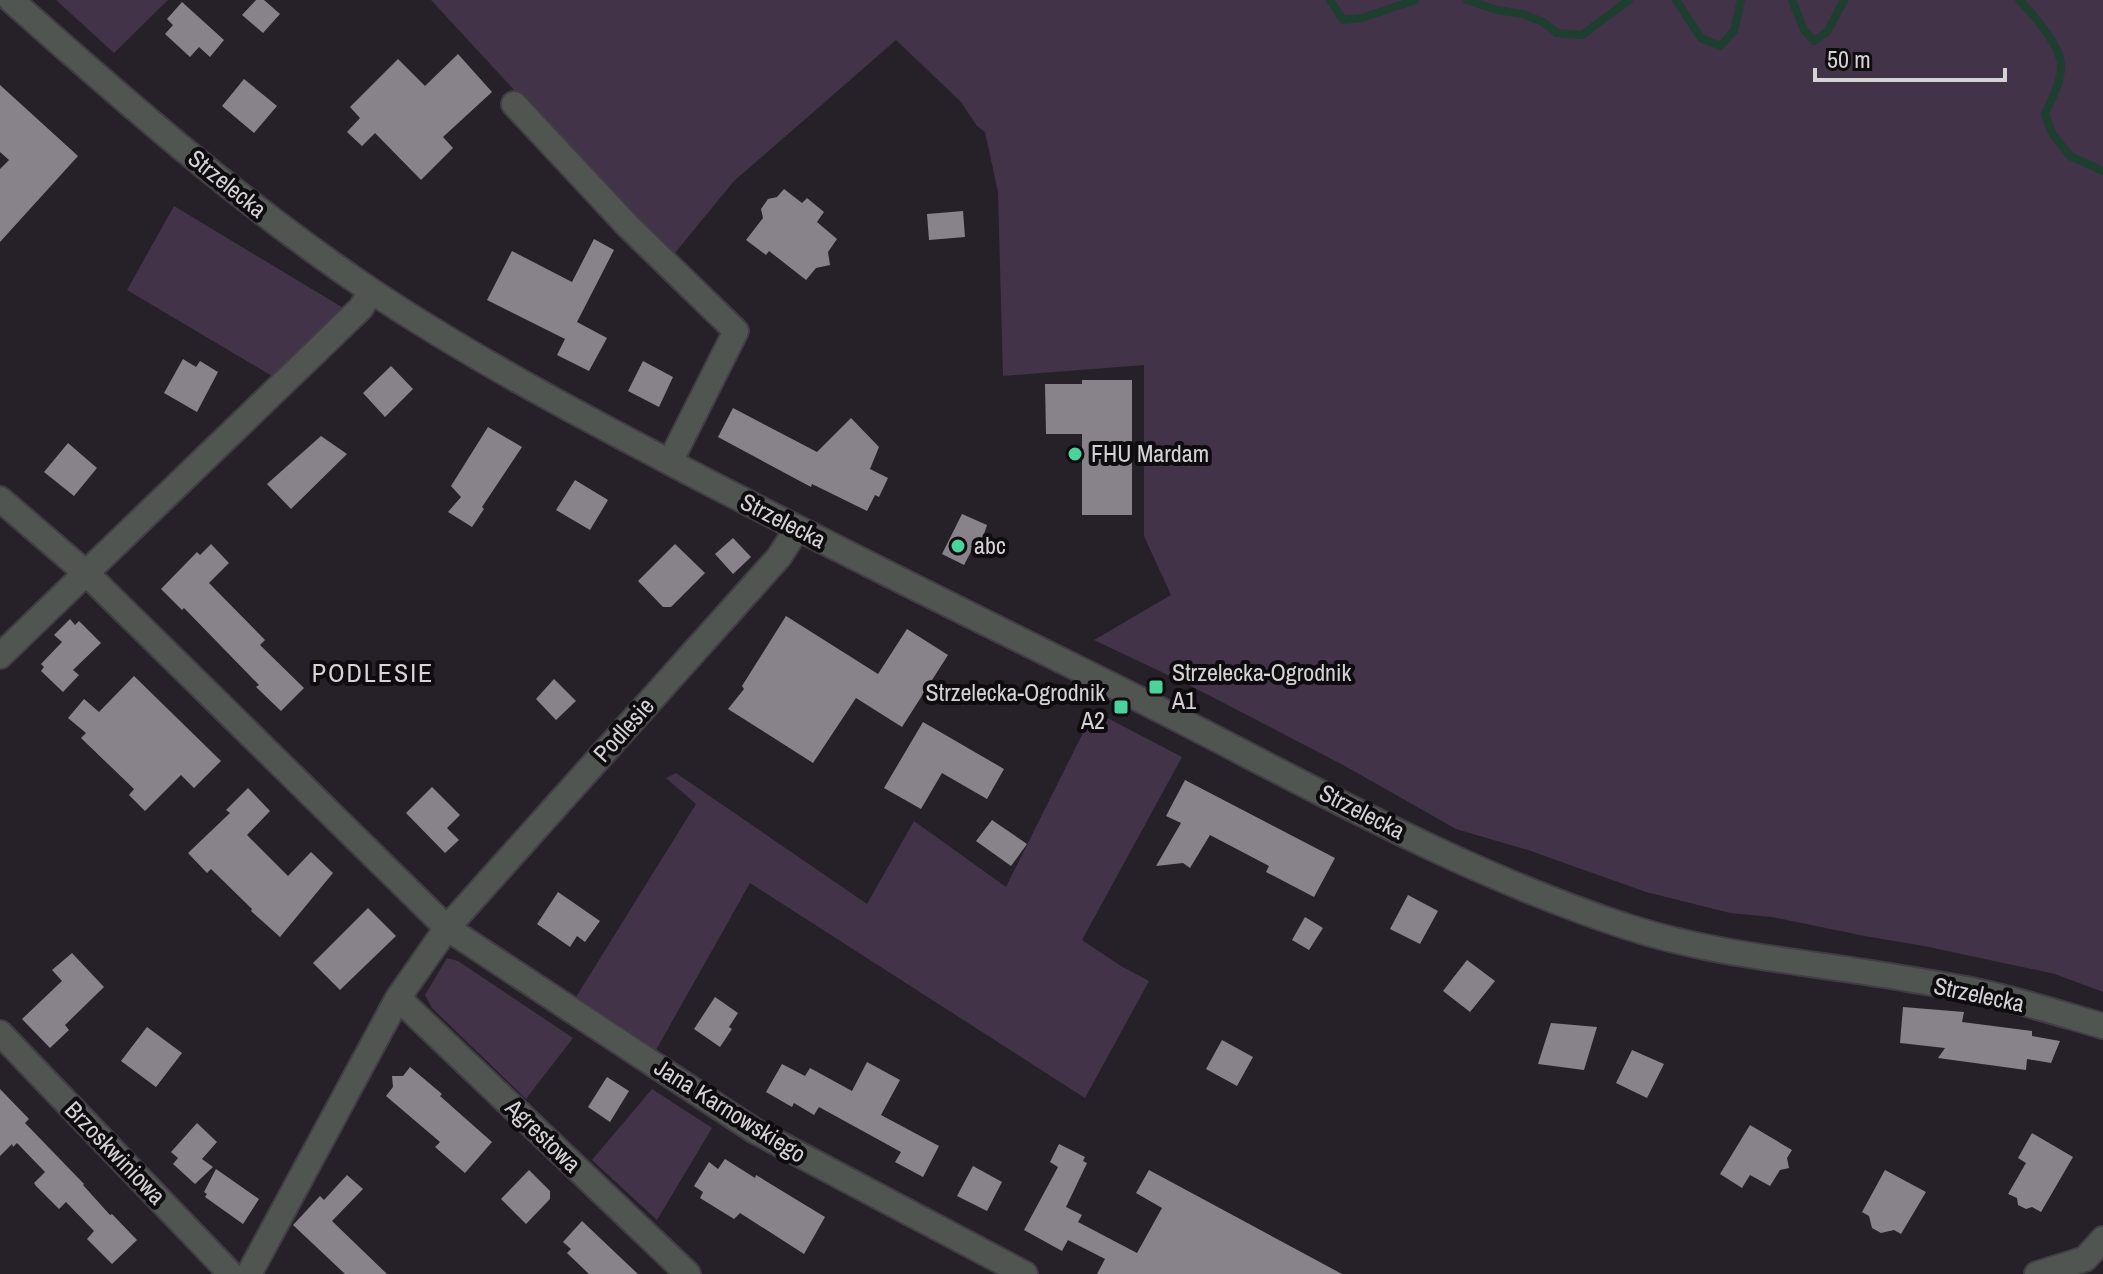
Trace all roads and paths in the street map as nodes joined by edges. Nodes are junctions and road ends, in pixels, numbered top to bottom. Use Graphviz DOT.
graph roads {
  1 [pos="11,0"];
  2 [pos="514,104"];
  3 [pos="371,291"];
  4 [pos="670,462"];
  5 [pos="0,499"];
  6 [pos="797,529"];
  7 [pos="86,573"];
  8 [pos="0,656"];
  9 [pos="447,928"];
  10 [pos="398,998"];
  11 [pos="2103,1026"];
  12 [pos="0,1033"];
  13 [pos="2103,1239"];
  14 [pos="231,1274"];
  15 [pos="249,1274"];
  16 [pos="688,1274"];
  17 [pos="1025,1274"];
  18 [pos="2037,1274"];
  1 -- 3 [label="street, Strzelecka"];
  2 -- 4 [label="street"];
  3 -- 4 [label="street, Strzelecka"];
  3 -- 7 [label="street"];
  4 -- 6 [label="street, Strzelecka"];
  5 -- 7 [label="street"];
  6 -- 9 [label="street, Podlesie"];
  6 -- 11 [label="street, Strzelecka"];
  7 -- 8 [label="street"];
  7 -- 9 [label="street"];
  9 -- 10 [label="street, Podlesie"];
  9 -- 17 [label="street, Jana Karnowskiego"];
  10 -- 15 [label="street, Podlesie"];
  10 -- 16 [label="street, Agrestowa"];
  12 -- 14 [label="street, Brzoskwiniowa"];
  13 -- 18 [label="street"];
}
